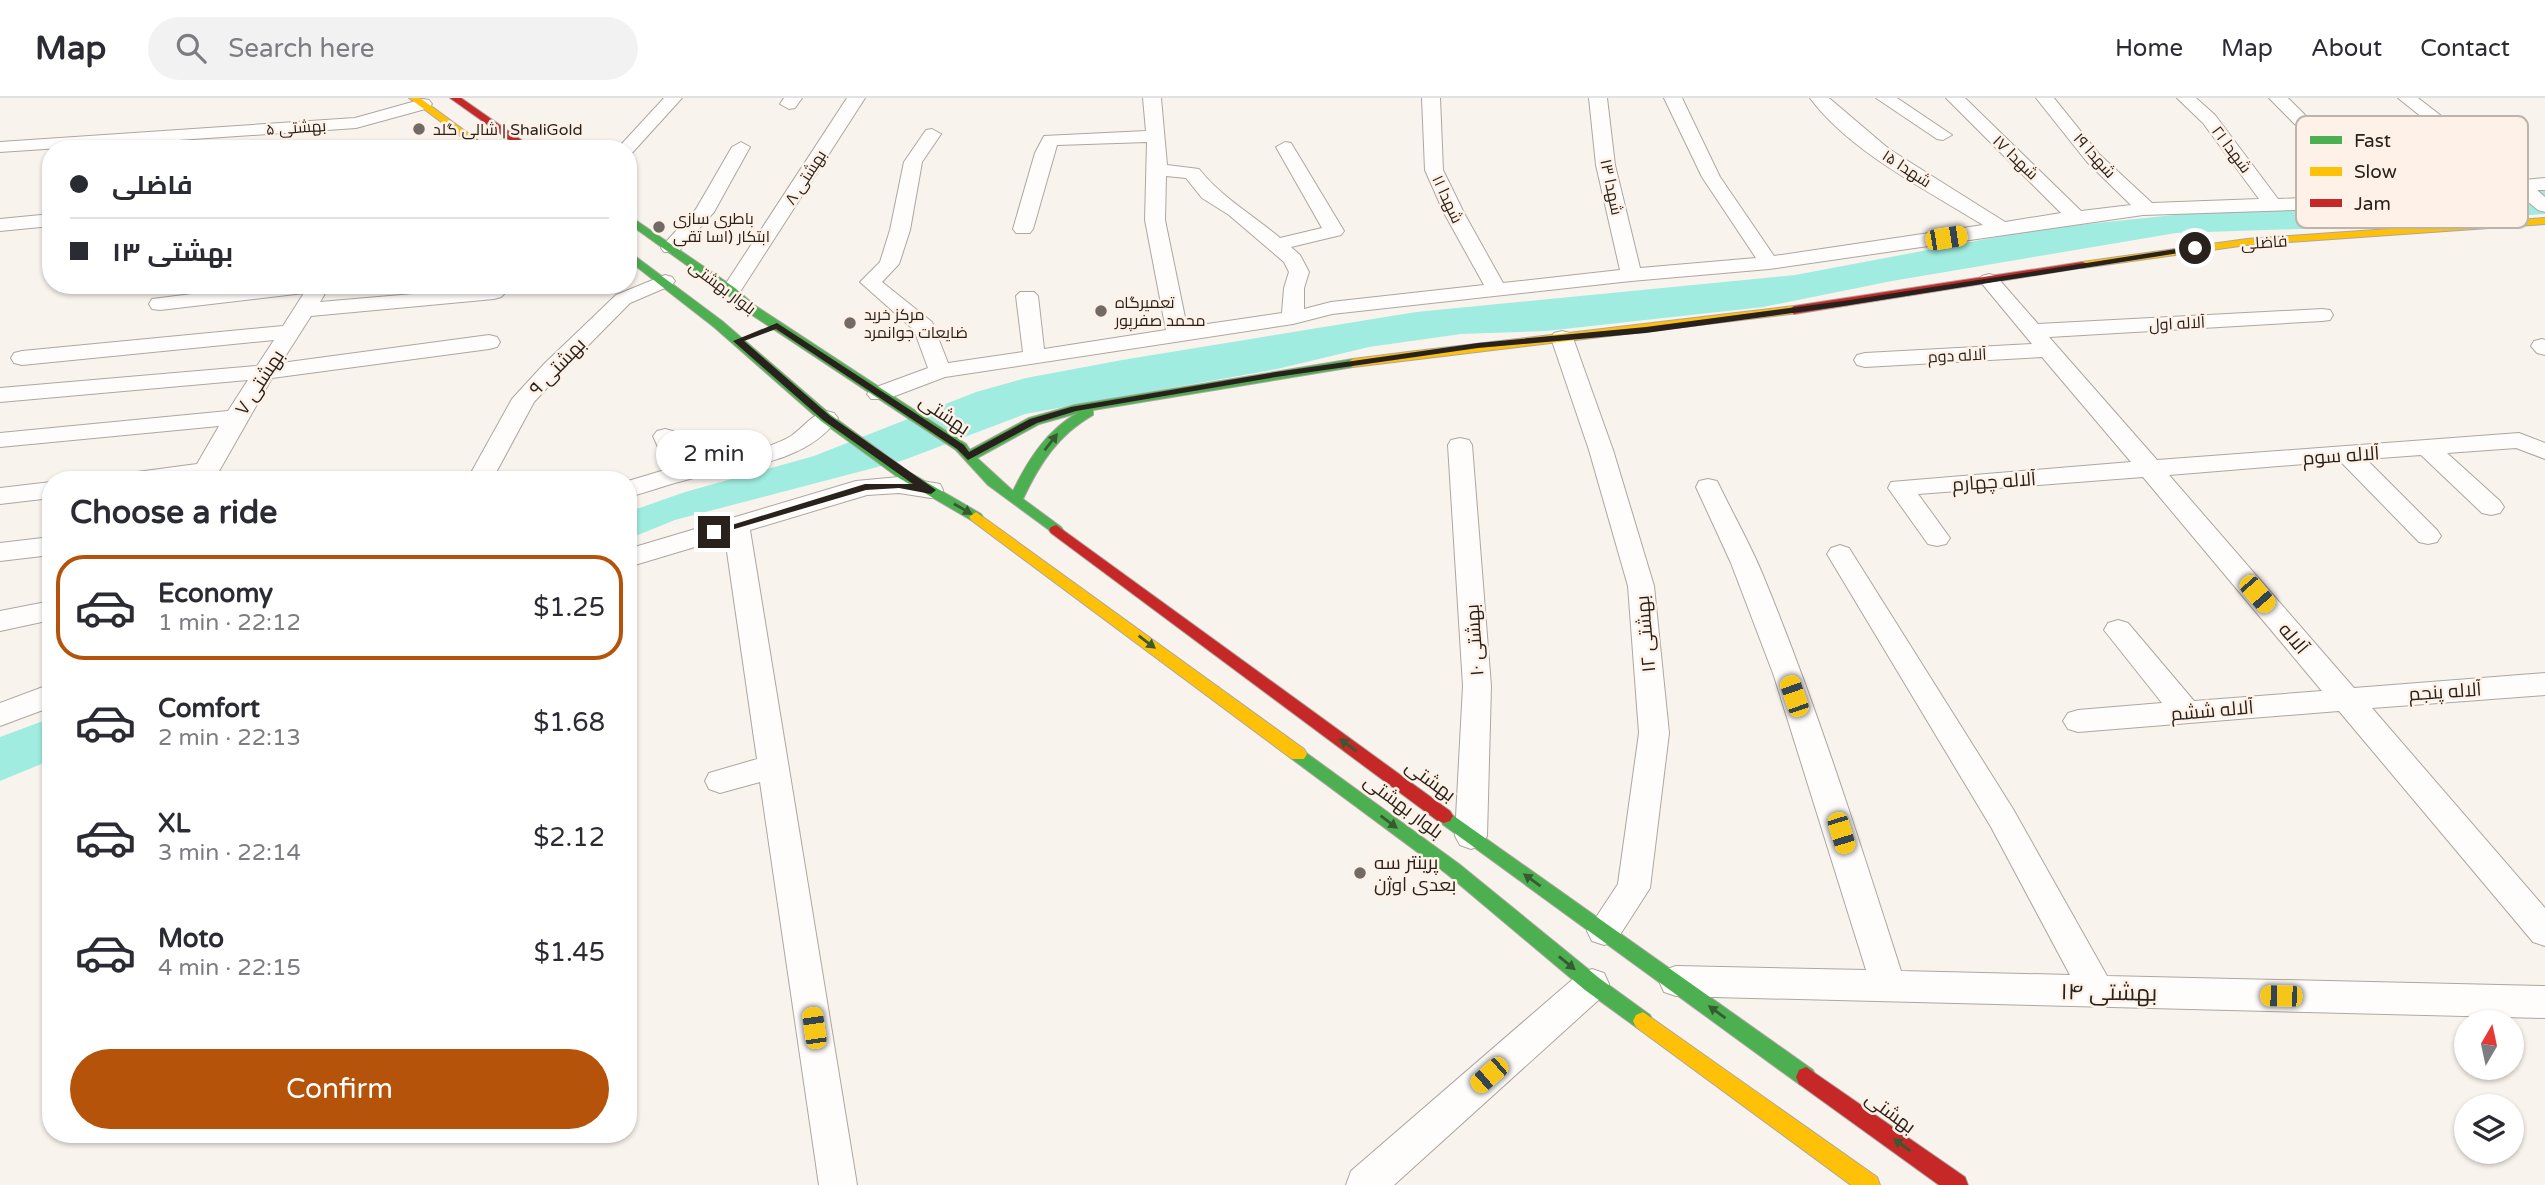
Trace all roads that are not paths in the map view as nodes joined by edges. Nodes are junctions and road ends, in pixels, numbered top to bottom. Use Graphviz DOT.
graph roads {
  1 [pos="455,98"];
  2 [pos="673,98"];
  3 [pos="856,98"];
  4 [pos="1152,98"];
  5 [pos="1431,98"];
  6 [pos="1598,98"];
  7 [pos="1673,98"];
  8 [pos="1819,98"];
  9 [pos="1885,98"];
  10 [pos="1955,98"];
  11 [pos="2045,98"];
  12 [pos="2186,98"];
  13 [pos="2278,98"];
  14 [pos="2407,98"];
  15 [pos="418,101"];
  16 [pos="2296,116"];
  17 [pos="2429,116"];
  18 [pos="286,128"];
  19 [pos="932,134"];
  20 [pos="1943,135"];
  21 [pos="1156,136"];
  22 [pos="105,140"];
  23 [pos="279,140"];
  24 [pos="472,140"];
  25 [pos="516,140"];
  26 [pos="634,140"];
  27 [pos="42,144"];
  28 [pos="0,147"];
  29 [pos="741,147"];
  30 [pos="1285,147"];
  31 [pos="1157,170"];
  32 [pos="2528,194"];
  33 [pos="2296,204"];
  34 [pos="2273,205"];
  35 [pos="2545,206"];
  36 [pos="2147,209"];
  37 [pos="2076,217"];
  38 [pos="42,221"];
  39 [pos="637,224"];
  40 [pos="0,225"];
  41 [pos="2446,228"];
  42 [pos="1023,229"];
  43 [pos="2003,229"];
  44 [pos="1277,245"];
  45 [pos="671,248"];
  46 [pos="637,261"];
  47 [pos="1769,263"];
  48 [pos="1631,275"];
  49 [pos="665,281"];
  50 [pos="1989,281"];
  51 [pos="731,290"];
  52 [pos="1497,290"];
  53 [pos="637,293"];
  54 [pos="244,294"];
  55 [pos="315,294"];
  56 [pos="483,294"];
  57 [pos="635,294"];
  58 [pos="1027,296"];
  59 [pos="160,304"];
  60 [pos="305,310"];
  61 [pos="2322,315"];
  62 [pos="734,316"];
  63 [pos="1293,318"];
  64 [pos="777,325"];
  65 [pos="291,332"];
  66 [pos="1178,335"];
  67 [pos="1562,338"];
  68 [pos="738,341"];
  69 [pos="2040,341"];
  70 [pos="489,342"];
  71 [pos="1034,355"];
  72 [pos="22,358"];
  73 [pos="1865,360"];
  74 [pos="940,371"];
  75 [pos="267,372"];
  76 [pos="0,395"];
  77 [pos="883,397"];
  78 [pos="1113,403"];
  79 [pos="236,417"];
  80 [pos="831,422"];
  81 [pos="665,436"];
  82 [pos="0,440"];
  83 [pos="1460,445"];
  84 [pos="2428,448"];
  85 [pos="2539,448"];
  86 [pos="964,452"];
  87 [pos="2347,454"];
  88 [pos="2150,470"];
  89 [pos="205,471"];
  90 [pos="484,471"];
  91 [pos="682,472"];
  92 [pos="637,486"];
  93 [pos="1708,487"];
  94 [pos="931,490"];
  95 [pos="42,491"];
  96 [pos="0,496"];
  97 [pos="1016,500"];
  98 [pos="2491,507"];
  99 [pos="736,525"];
  100 [pos="2428,536"];
  101 [pos="1937,538"];
  102 [pos="42,547"];
  103 [pos="0,552"];
  104 [pos="1840,554"];
  105 [pos="637,555"];
  106 [pos="42,612"];
  107 [pos="0,621"];
  108 [pos="2119,630"];
  109 [pos="2545,684"];
  110 [pos="2345,698"];
  111 [pos="42,699"];
  112 [pos="2186,712"];
  113 [pos="0,715"];
  114 [pos="2078,721"];
  115 [pos="774,766"];
  116 [pos="720,781"];
  117 [pos="1471,836"];
  118 [pos="1604,931"];
  119 [pos="2545,932"];
  120 [pos="1673,981"];
  121 [pos="1592,984"];
  122 [pos="1888,986"];
  123 [pos="2096,991"];
  124 [pos="2545,1002"];
  125 [pos="838,1185"];
  126 [pos="1364,1185"];
  127 [pos="1869,1185"];
  128 [pos="1957,1185"];
  1 -- 25 [label="main road"];
  2 -- 26 [label="street"];
  3 -- 51 [label="street, بهشتی ۸"];
  4 -- 21 [label="street"];
  5 -- 52 [label="street, شهدا ۱۱"];
  6 -- 48 [label="street, شهدا ۱۳"];
  7 -- 47 [label="street"];
  8 -- 43 [label="street, شهدا ۱۵"];
  9 -- 20 [label="street"];
  10 -- 37 [label="street, شهدا ۱۷"];
  11 -- 36 [label="street, شهدا ۱۹"];
  12 -- 34 [label="street, شهدا ۲۱"];
  13 -- 16 [label="street"];
  14 -- 17 [label="street"];
  15 -- 18 [label="street, بهشتی ۵"];
  15 -- 24 [label="main road"];
  18 -- 22 [label="street, بهشتی ۵"];
  18 -- 23 [label="street"];
  19 -- 74 [label="street"];
  21 -- 31 [label="street"];
  21 -- 42 [label="street"];
  27 -- 28 [label="street, بهشتی ۵"];
  29 -- 45 [label="street"];
  30 -- 44 [label="street"];
  31 -- 44 [label="street"];
  31 -- 66 [label="street"];
  32 -- 35 [label="street"];
  33 -- 34 [label="street"];
  34 -- 36 [label="street"];
  36 -- 37 [label="street"];
  37 -- 43 [label="street"];
  38 -- 40 [label="street"];
  39 -- 45 [label="main road, بلوار بهشتی"];
  41 -- 50 [label="main road, فاضلی"];
  43 -- 47 [label="street"];
  44 -- 63 [label="street"];
  45 -- 51 [label="main road, بلوار بهشتی"];
  46 -- 49 [label="main road, بلوار بهشتی"];
  47 -- 48 [label="street"];
  48 -- 52 [label="street"];
  49 -- 53 [label="street, بهشتی ۹"];
  49 -- 62 [label="main road, بلوار بهشتی"];
  50 -- 67 [label="main road, فاضلی"];
  50 -- 69 [label="street, آلاله"];
  51 -- 62 [label="main road, بلوار بهشتی"];
  52 -- 63 [label="street"];
  54 -- 59 [label="street"];
  55 -- 60 [label="street, بهشتی ۷"];
  56 -- 60 [label="street"];
  57 -- 90 [label="street, بهشتی ۹"];
  58 -- 71 [label="street"];
  60 -- 65 [label="street, بهشتی ۷"];
  61 -- 69 [label="street, آلاله اول"];
  62 -- 64 [label="main road, بلوار بهشتی"];
  62 -- 68 [label="main road, بلوار بهشتی"];
  63 -- 66 [label="street"];
  64 -- 68 [label="main road"];
  64 -- 77 [label="main road, بلوار بهشتی"];
  65 -- 72 [label="street"];
  65 -- 75 [label="street, بهشتی ۷"];
  66 -- 71 [label="street"];
  67 -- 78 [label="main road, فاضلی"];
  67 -- 118 [label="street, بهشتی ۱۲"];
  68 -- 80 [label="main road, بلوار بهشتی"];
  69 -- 73 [label="street, آلاله دوم"];
  69 -- 88 [label="street, آلاله"];
  70 -- 75 [label="street"];
  71 -- 74 [label="street"];
  74 -- 77 [label="street"];
  75 -- 76 [label="street"];
  75 -- 79 [label="street, بهشتی ۷"];
  77 -- 86 [label="main road, بهشتی"];
  78 -- 86 [label="main road, فاضلی"];
  97 -- 78 [label="main road, فاضلی, one-way"];
  79 -- 82 [label="street"];
  79 -- 89 [label="street, بهشتی ۷"];
  80 -- 91 [label="street"];
  80 -- 94 [label="main road, بلوار بهشتی"];
  81 -- 91 [label="street"];
  83 -- 117 [label="street, بهشتی ۱۰"];
  84 -- 85 [label="street, آلاله سوم"];
  84 -- 87 [label="street, آلاله سوم"];
  84 -- 98 [label="street"];
  86 -- 97 [label="main road, بهشتی"];
  87 -- 88 [label="street, آلاله سوم"];
  87 -- 100 [label="street"];
  88 -- 101 [label="street, آلاله چهارم"];
  88 -- 110 [label="street, آلاله"];
  91 -- 92 [label="street"];
  93 -- 122 [label="street"];
  94 -- 99 [label="street"];
  94 -- 121 [label="main road, بلوار بهشتی, one-way"];
  95 -- 96 [label="street"];
  117 -- 97 [label="main road, بهشتی, one-way"];
  99 -- 105 [label="street"];
  99 -- 115 [label="street"];
  102 -- 103 [label="street"];
  104 -- 123 [label="street"];
  106 -- 107 [label="street"];
  108 -- 112 [label="street"];
  109 -- 110 [label="street, آلاله پنجم"];
  110 -- 112 [label="street, آلاله ششم"];
  110 -- 119 [label="street, آلاله"];
  111 -- 113 [label="street"];
  112 -- 114 [label="street, آلاله ششم"];
  115 -- 116 [label="street"];
  115 -- 125 [label="street"];
  118 -- 117 [label="main road, بهشتی, one-way"];
  118 -- 120 [label="main road, بهشتی"];
  120 -- 122 [label="street, بهشتی ۱۴"];
  128 -- 120 [label="main road, بهشتی, one-way"];
  121 -- 126 [label="street"];
  121 -- 127 [label="main road, بلوار بهشتی"];
  122 -- 123 [label="street, بهشتی ۱۴"];
  123 -- 124 [label="street, بهشتی ۱۴"];
}
